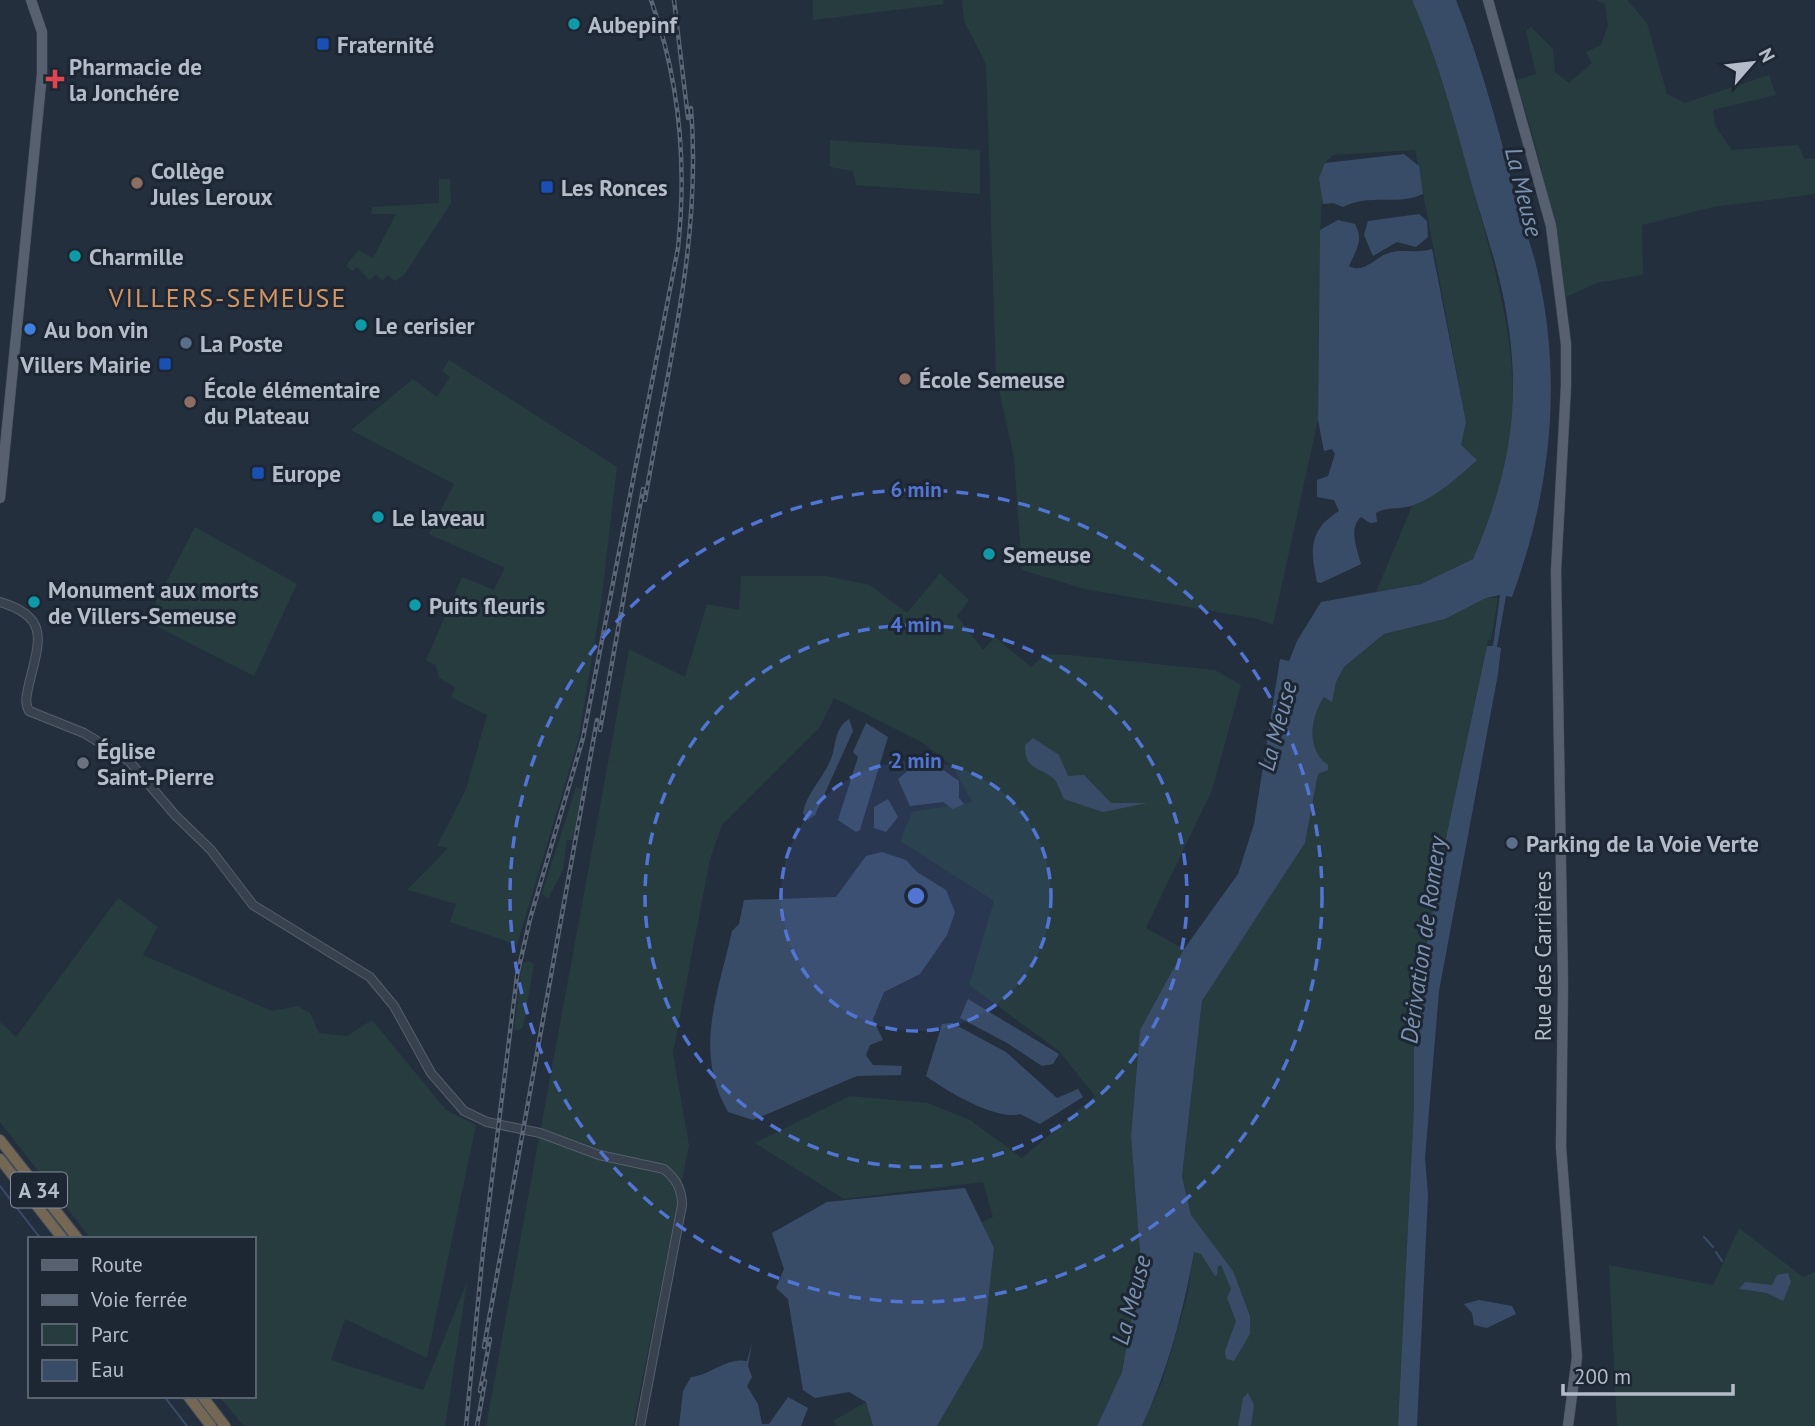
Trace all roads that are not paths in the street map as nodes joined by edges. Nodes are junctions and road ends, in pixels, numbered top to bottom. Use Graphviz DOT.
graph roads {
  1 [pos="31,0"];
  2 [pos="1488,0"];
  3 [pos="0,498"];
  4 [pos="0,602"];
  5 [pos="0,1140"];
  6 [pos="0,1159"];
  7 [pos="61,1237"];
  8 [pos="76,1237"];
  9 [pos="190,1398"];
  10 [pos="204,1398"];
  11 [pos="211,1426"];
  12 [pos="225,1426"];
  13 [pos="640,1426"];
  14 [pos="1568,1426"];
  1 -- 3 [label="main road"];
  2 -- 14 [label="main road, Rue des Carrières"];
  4 -- 13 [label="street"];
  5 -- 8 [label="highway, A 34"];
  6 -- 7 [label="highway, A 34"];
  9 -- 11 [label="highway"];
  10 -- 12 [label="highway"];
}
